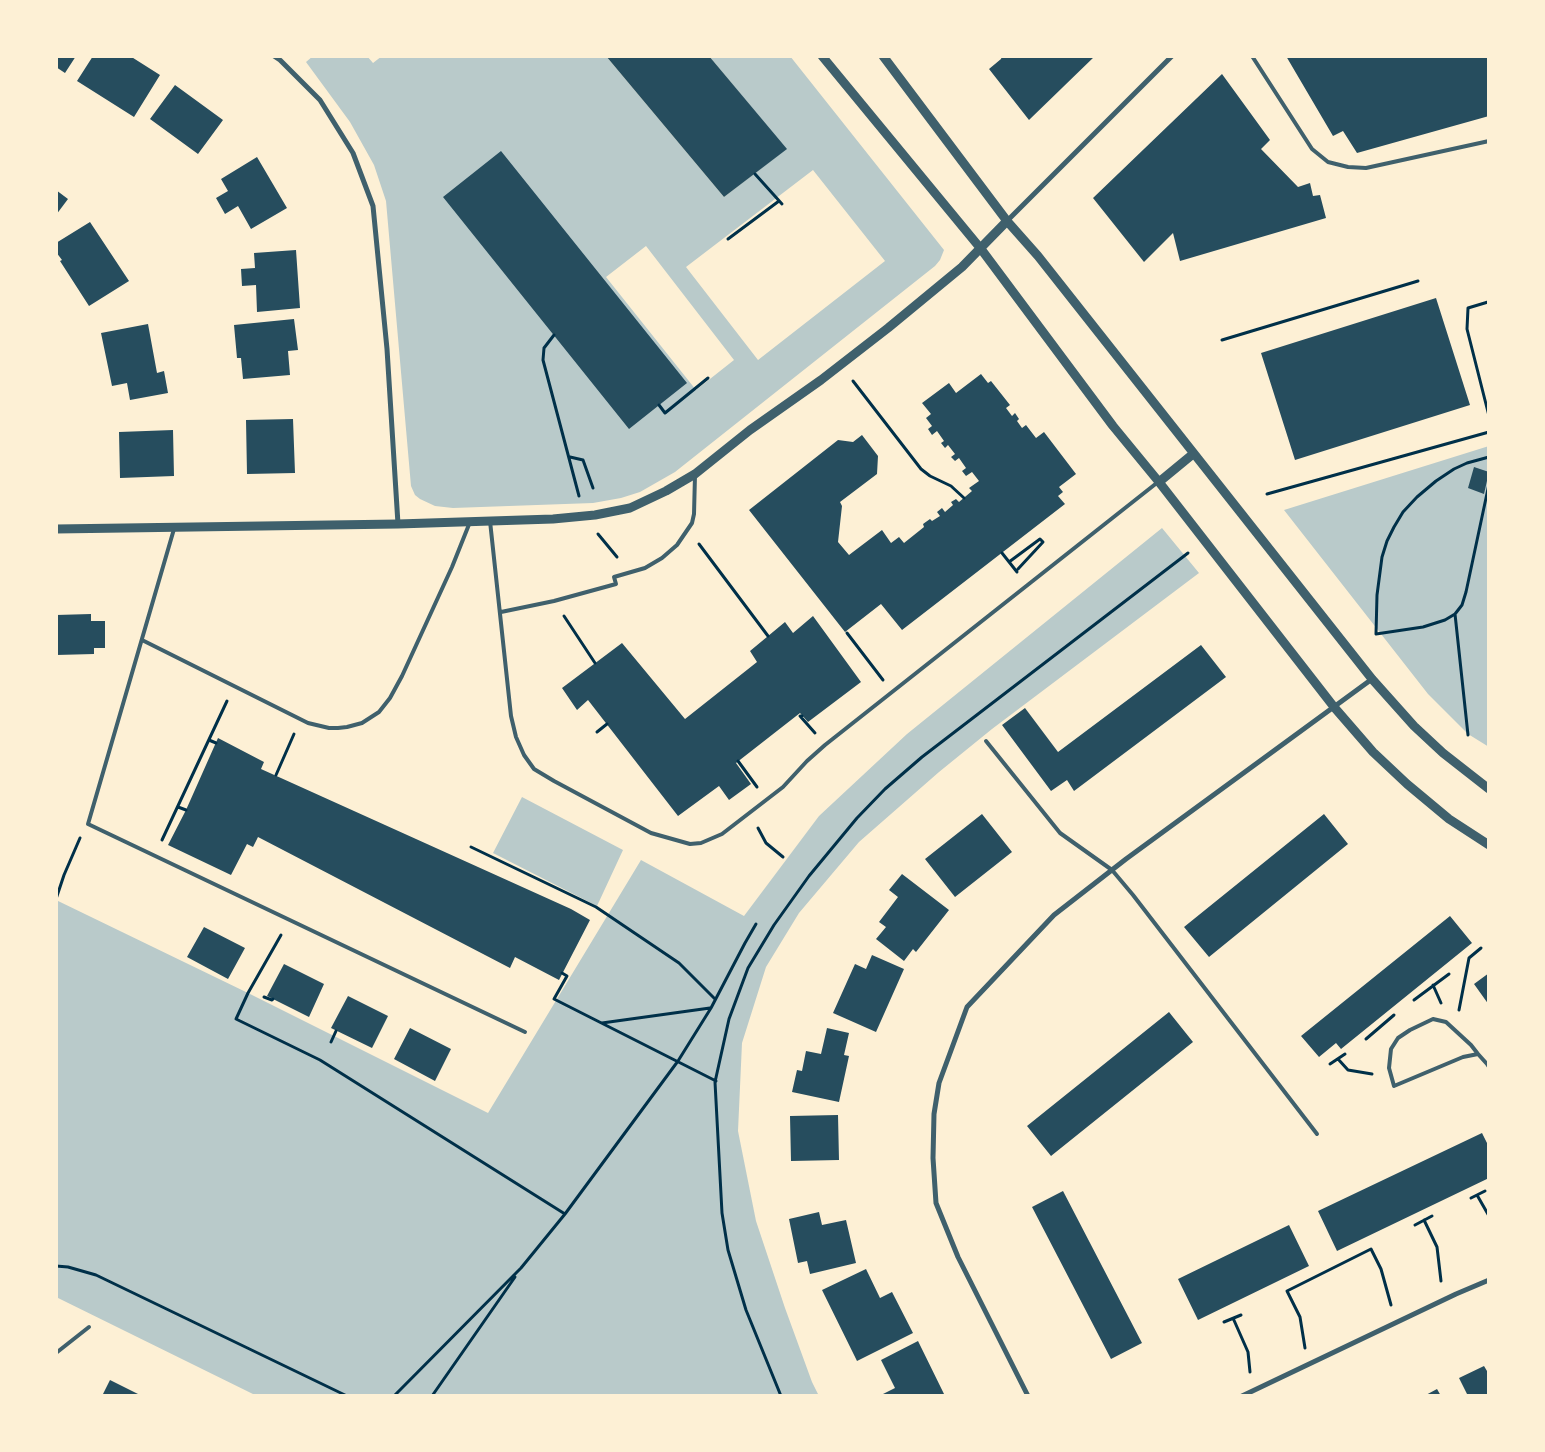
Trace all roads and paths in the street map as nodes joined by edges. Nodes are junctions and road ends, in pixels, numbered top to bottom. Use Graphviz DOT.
graph roads {
  1 [pos="274,56"];
  2 [pos="285,56"];
  3 [pos="822,56"];
  4 [pos="883,56"];
  5 [pos="1172,56"];
  6 [pos="1252,56"];
  7 [pos="280,60"];
  8 [pos="1489,141"];
  9 [pos="755,174"];
  10 [pos="1007,221"];
  11 [pos="728,240"];
  12 [pos="981,249"];
  13 [pos="1418,281"];
  14 [pos="1488,302"];
  15 [pos="554,335"];
  16 [pos="1222,340"];
  17 [pos="840,365"];
  18 [pos="708,378"];
  19 [pos="659,405"];
  20 [pos="1489,416"];
  21 [pos="1489,432"];
  22 [pos="1193,454"];
  23 [pos="570,457"];
  24 [pos="1489,457"];
  25 [pos="695,474"];
  26 [pos="1159,482"];
  27 [pos="1489,484"];
  28 [pos="593,488"];
  29 [pos="577,489"];
  30 [pos="1267,494"];
  31 [pos="964,498"];
  32 [pos="584,517"];
  33 [pos="470,521"];
  34 [pos="490,521"];
  35 [pos="398,524"];
  36 [pos="174,527"];
  37 [pos="56,529"];
  38 [pos="688,529"];
  39 [pos="1188,552"];
  40 [pos="1002,553"];
  41 [pos="617,558"];
  42 [pos="1008,562"];
  43 [pos="554,601"];
  44 [pos="501,612"];
  45 [pos="1455,614"];
  46 [pos="847,633"];
  47 [pos="768,636"];
  48 [pos="142,640"];
  49 [pos="596,663"];
  50 [pos="1372,679"];
  51 [pos="234,687"];
  52 [pos="892,692"];
  53 [pos="1334,707"];
  54 [pos="802,716"];
  55 [pos="300,720"];
  56 [pos="607,724"];
  57 [pos="809,726"];
  58 [pos="597,732"];
  59 [pos="1468,735"];
  60 [pos="209,740"];
  61 [pos="986,741"];
  62 [pos="216,743"];
  63 [pos="738,761"];
  64 [pos="276,775"];
  65 [pos="1489,789"];
  66 [pos="766,800"];
  67 [pos="178,807"];
  68 [pos="186,810"];
  69 [pos="88,824"];
  70 [pos="1489,845"];
  71 [pos="471,847"];
  72 [pos="154,856"];
  73 [pos="1112,870"];
  74 [pos="56,899"];
  75 [pos="756,924"];
  76 [pos="1481,948"];
  77 [pos="270,954"];
  78 [pos="562,973"];
  79 [pos="1448,974"];
  80 [pos="264,997"];
  81 [pos="272,999"];
  82 [pos="715,999"];
  83 [pos="1414,1000"];
  84 [pos="711,1008"];
  85 [pos="1394,1015"];
  86 [pos="600,1024"];
  87 [pos="336,1031"];
  88 [pos="1455,1031"];
  89 [pos="525,1032"];
  90 [pos="1366,1040"];
  91 [pos="331,1042"];
  92 [pos="1345,1054"];
  93 [pos="1478,1054"];
  94 [pos="1338,1059"];
  95 [pos="678,1061"];
  96 [pos="1330,1064"];
  97 [pos="1489,1067"];
  98 [pos="1391,1077"];
  99 [pos="716,1081"];
  100 [pos="1317,1134"];
  101 [pos="1485,1191"];
  102 [pos="1477,1195"];
  103 [pos="1471,1198"];
  104 [pos="564,1214"];
  105 [pos="1432,1216"];
  106 [pos="1489,1216"];
  107 [pos="1424,1220"];
  108 [pos="1415,1225"];
  109 [pos="56,1266"];
  110 [pos="521,1268"];
  111 [pos="1489,1280"];
  112 [pos="1445,1299"];
  113 [pos="1241,1315"];
  114 [pos="1233,1318"];
  115 [pos="1224,1322"];
  116 [pos="1395,1322"];
  117 [pos="89,1327"];
  118 [pos="56,1353"];
  119 [pos="1310,1363"];
  120 [pos="1252,1391"];
  121 [pos="347,1396"];
  122 [pos="394,1396"];
  123 [pos="432,1396"];
  124 [pos="782,1396"];
  125 [pos="1028,1396"];
  126 [pos="1242,1396"];
  1 -- 7 [label="street"];
  2 -- 7 [label="lane"];
  3 -- 12 [label="street"];
  4 -- 10 [label="street"];
  5 -- 10 [label="street"];
  6 -- 8 [label="lane"];
  7 -- 35 [label="street"];
  9 -- 11 [label="path"];
  10 -- 12 [label="street"];
  10 -- 22 [label="street"];
  12 -- 17 [label="street"];
  12 -- 26 [label="street"];
  13 -- 16 [label="path"];
  14 -- 20 [label="path"];
  15 -- 23 [label="path"];
  17 -- 25 [label="street"];
  17 -- 31 [label="path"];
  18 -- 19 [label="path"];
  21 -- 30 [label="path"];
  22 -- 26 [label="street"];
  22 -- 50 [label="street"];
  23 -- 28 [label="path"];
  23 -- 29 [label="path"];
  24 -- 45 [label="path"];
  25 -- 32 [label="street"];
  25 -- 38 [label="lane"];
  26 -- 52 [label="lane"];
  26 -- 53 [label="street"];
  27 -- 45 [label="path"];
  32 -- 34 [label="street"];
  32 -- 41 [label="path"];
  33 -- 34 [label="street"];
  33 -- 35 [label="street"];
  33 -- 55 [label="lane"];
  34 -- 44 [label="lane"];
  35 -- 36 [label="street"];
  36 -- 37 [label="street"];
  36 -- 48 [label="lane"];
  38 -- 43 [label="lane"];
  38 -- 47 [label="path"];
  39 -- 99 [label="path"];
  40 -- 42 [label="path"];
  42 -- 42 [label="path"];
  43 -- 44 [label="lane"];
  43 -- 49 [label="path"];
  44 -- 66 [label="lane"];
  45 -- 59 [label="path"];
  46 -- 52 [label="path"];
  48 -- 51 [label="lane"];
  48 -- 69 [label="lane"];
  50 -- 53 [label="street"];
  50 -- 65 [label="street"];
  51 -- 55 [label="lane"];
  51 -- 60 [label="path"];
  52 -- 66 [label="lane"];
  53 -- 70 [label="street"];
  53 -- 73 [label="street"];
  54 -- 57 [label="path"];
  55 -- 64 [label="path"];
  56 -- 58 [label="path"];
  60 -- 62 [label="path"];
  60 -- 67 [label="path"];
  61 -- 73 [label="lane"];
  63 -- 66 [label="path"];
  67 -- 68 [label="path"];
  67 -- 72 [label="path"];
  69 -- 72 [label="lane"];
  69 -- 74 [label="path"];
  71 -- 82 [label="path"];
  72 -- 89 [label="lane"];
  73 -- 100 [label="lane"];
  73 -- 125 [label="street"];
  75 -- 82 [label="path"];
  76 -- 88 [label="path"];
  77 -- 104 [label="path"];
  78 -- 86 [label="path"];
  79 -- 83 [label="path"];
  80 -- 81 [label="path"];
  82 -- 84 [label="path"];
  84 -- 86 [label="path"];
  84 -- 95 [label="path"];
  85 -- 90 [label="path"];
  86 -- 95 [label="path"];
  87 -- 91 [label="path"];
  88 -- 93 [label="lane"];
  88 -- 98 [label="lane"];
  92 -- 94 [label="path"];
  93 -- 97 [label="lane"];
  93 -- 98 [label="lane"];
  94 -- 96 [label="path"];
  94 -- 98 [label="path"];
  95 -- 99 [label="path"];
  95 -- 104 [label="path"];
  99 -- 124 [label="path"];
  101 -- 102 [label="path"];
  102 -- 103 [label="path"];
  102 -- 106 [label="path"];
  104 -- 110 [label="path"];
  105 -- 107 [label="path"];
  107 -- 108 [label="path"];
  107 -- 112 [label="path"];
  109 -- 121 [label="path"];
  110 -- 122 [label="path"];
  110 -- 123 [label="path"];
  111 -- 112 [label="street"];
  112 -- 116 [label="street"];
  113 -- 114 [label="path"];
  114 -- 115 [label="path"];
  114 -- 120 [label="path"];
  116 -- 119 [label="street"];
  116 -- 119 [label="path"];
  117 -- 118 [label="lane"];
  119 -- 120 [label="street"];
  120 -- 126 [label="street"];
}
